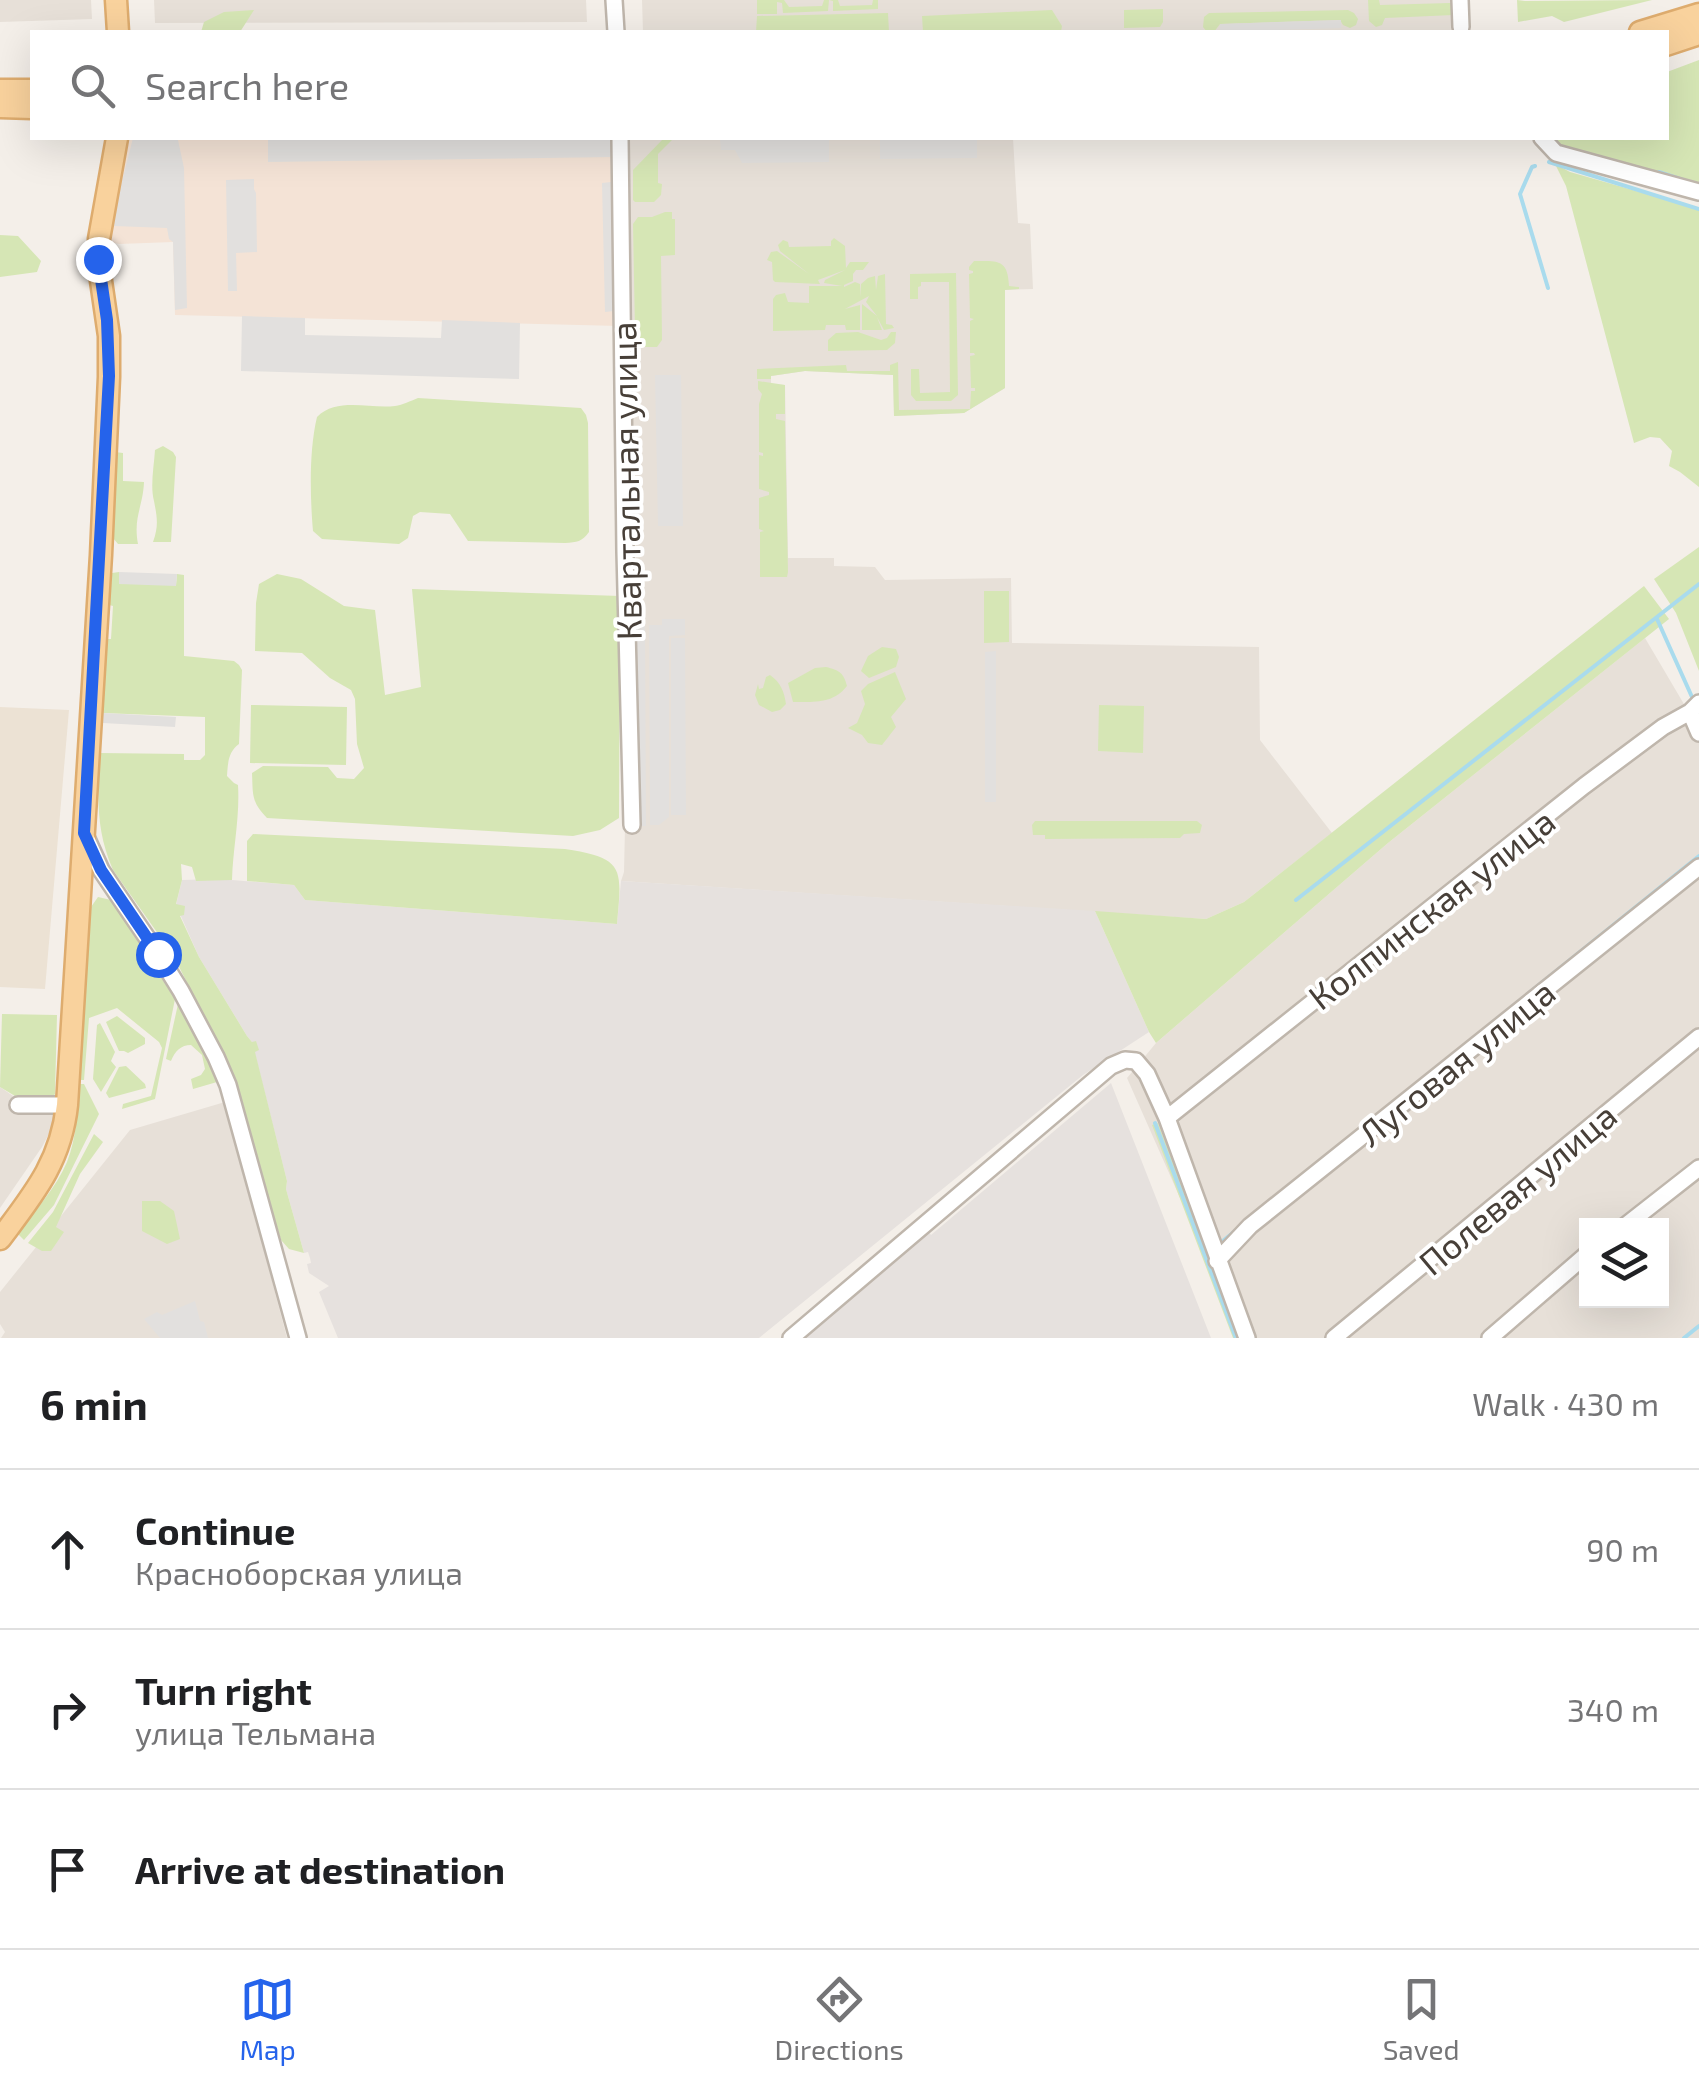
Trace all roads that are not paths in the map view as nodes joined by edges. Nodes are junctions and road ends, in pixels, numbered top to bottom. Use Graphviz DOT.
graph roads {
  1 [pos="116,0"];
  2 [pos="614,0"];
  3 [pos="1460,0"];
  4 [pos="1699,14"];
  5 [pos="1461,27"];
  6 [pos="118,30"];
  7 [pos="616,30"];
  8 [pos="1647,30"];
  9 [pos="1699,34"];
  10 [pos="1669,43"];
  11 [pos="0,90"];
  12 [pos="30,90"];
  13 [pos="0,108"];
  14 [pos="30,108"];
  15 [pos="117,140"];
  16 [pos="620,140"];
  17 [pos="1544,140"];
  18 [pos="1699,192"];
  19 [pos="1694,707"];
  20 [pos="1699,733"];
  21 [pos="632,824"];
  22 [pos="84,833"];
  23 [pos="1699,867"];
  24 [pos="1699,1037"];
  25 [pos="18,1105"];
  26 [pos="68,1105"];
  27 [pos="1166,1118"];
  28 [pos="1699,1168"];
  29 [pos="1635,1218"];
  30 [pos="0,1239"];
  31 [pos="1217,1260"];
  32 [pos="1579,1262"];
  33 [pos="298,1338"];
  34 [pos="791,1338"];
  35 [pos="1247,1338"];
  36 [pos="1334,1338"];
  37 [pos="1490,1338"];
  1 -- 6 [label="main road"];
  2 -- 7 [label="street"];
  3 -- 5 [label="street"];
  4 -- 8 [label="main road"];
  9 -- 10 [label="main road"];
  11 -- 12 [label="main road"];
  13 -- 14 [label="main road"];
  15 -- 22 [label="main road"];
  16 -- 21 [label="street, Квартальная улица"];
  17 -- 18 [label="street"];
  19 -- 20 [label="street"];
  19 -- 27 [label="street, Колпинская улица"];
  22 -- 26 [label="main road"];
  22 -- 33 [label="street"];
  23 -- 31 [label="street, Луговая улица"];
  24 -- 36 [label="street, Полевая улица"];
  25 -- 26 [label="street"];
  26 -- 30 [label="main road"];
  27 -- 31 [label="street"];
  27 -- 34 [label="street"];
  28 -- 29 [label="street"];
  31 -- 35 [label="street"];
  32 -- 37 [label="street"];
}
